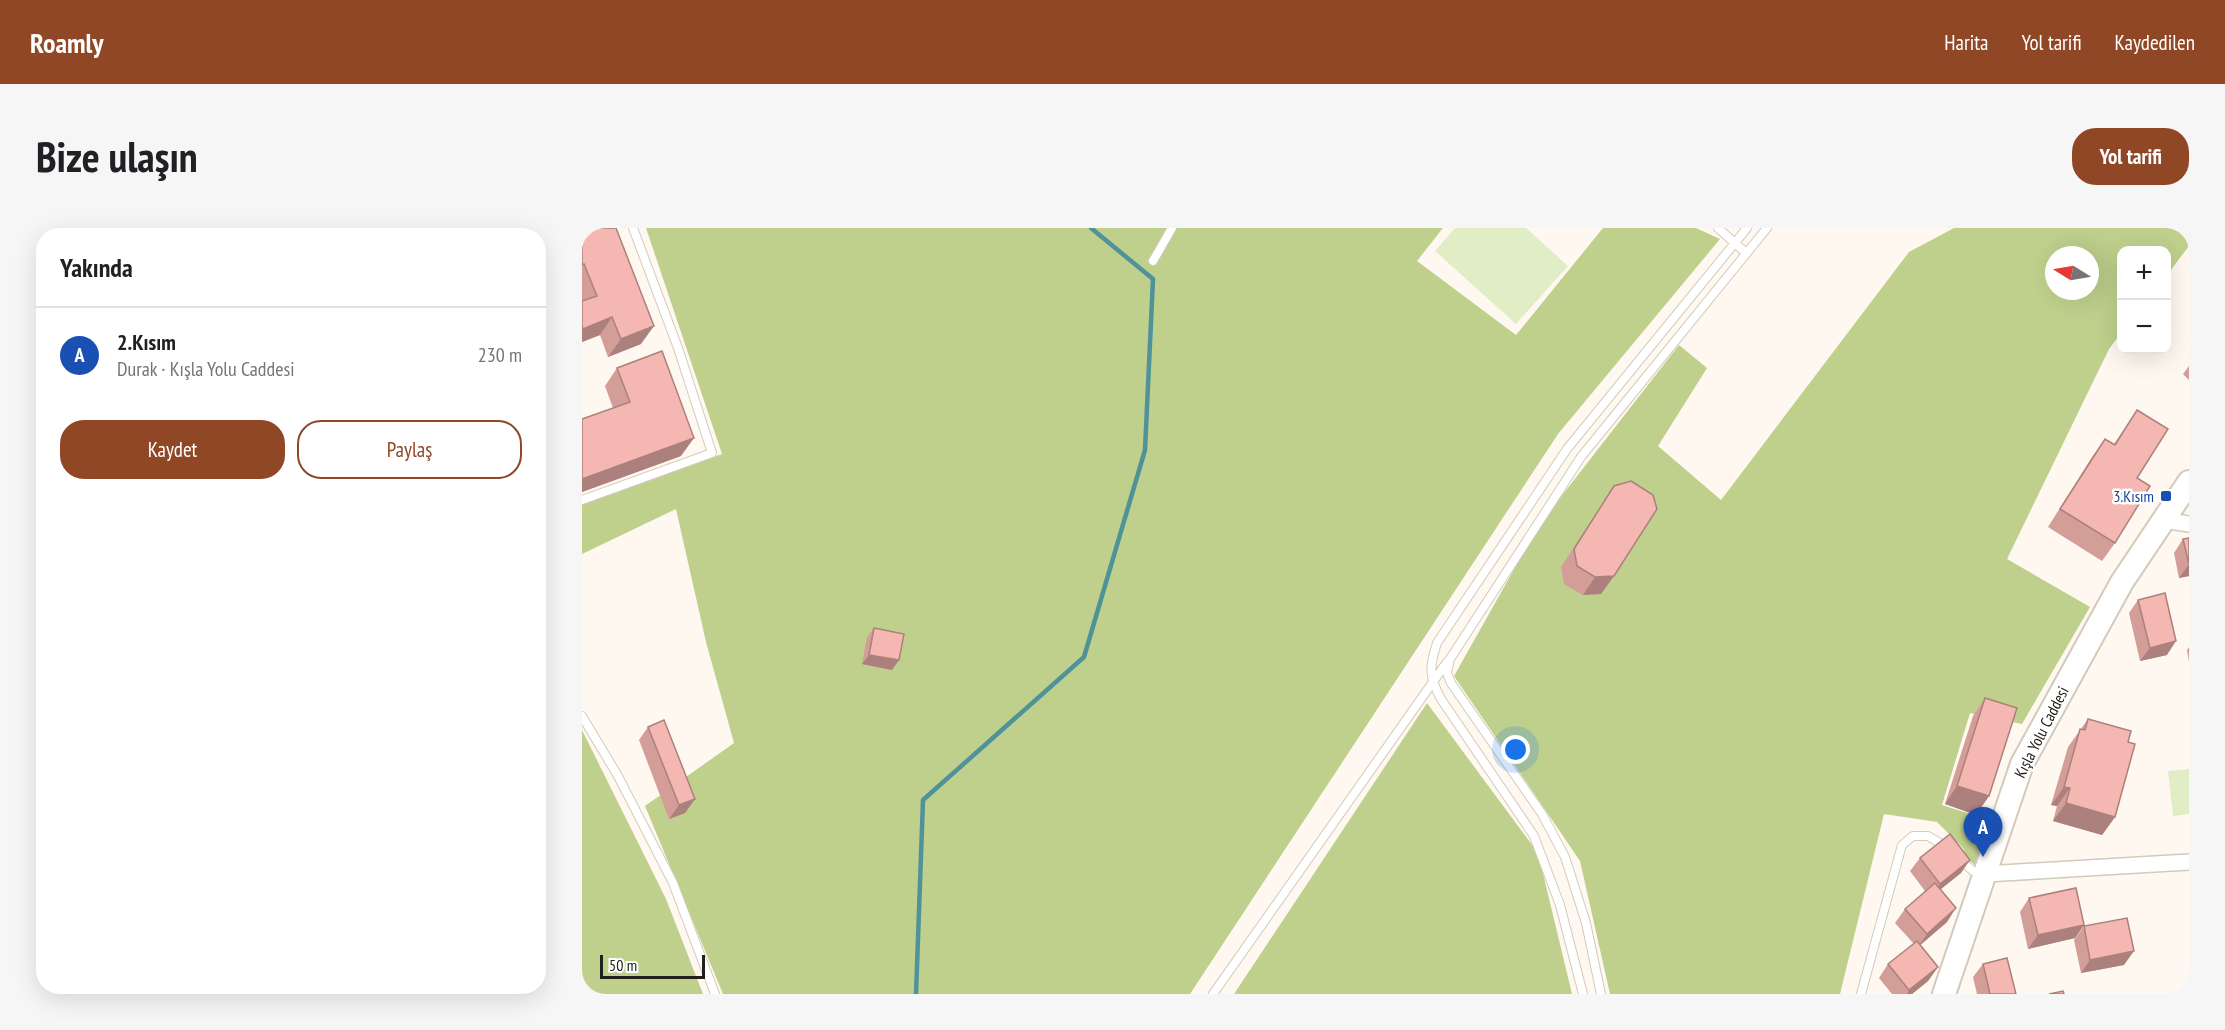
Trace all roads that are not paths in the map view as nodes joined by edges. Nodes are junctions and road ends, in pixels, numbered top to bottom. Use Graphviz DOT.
graph roads {
  1 [pos="633,228"];
  2 [pos="1172,228"];
  3 [pos="1718,228"];
  4 [pos="1747,228"];
  5 [pos="1767,228"];
  6 [pos="1735,243"];
  7 [pos="1746,253"];
  8 [pos="1153,261"];
  9 [pos="2189,482"];
  10 [pos="582,500"];
  11 [pos="2163,520"];
  12 [pos="2189,524"];
  13 [pos="1449,659"];
  14 [pos="1432,683"];
  15 [pos="582,716"];
  16 [pos="2189,862"];
  17 [pos="1985,874"];
  18 [pos="716,994"];
  19 [pos="1213,994"];
  20 [pos="1583,994"];
  21 [pos="1601,994"];
  22 [pos="1861,994"];
  23 [pos="1944,994"];
  1 -- 10 [label="lane"];
  2 -- 8 [label="lane"];
  3 -- 6 [label="lane"];
  4 -- 6 [label="lane"];
  5 -- 7 [label="lane"];
  6 -- 7 [label="lane"];
  6 -- 14 [label="lane"];
  7 -- 13 [label="lane"];
  9 -- 11 [label="street, Kışla Yolu Caddesi"];
  11 -- 12 [label="street"];
  11 -- 17 [label="street, Kışla Yolu Caddesi"];
  13 -- 14 [label="lane"];
  13 -- 21 [label="lane"];
  14 -- 19 [label="lane"];
  14 -- 20 [label="lane"];
  15 -- 18 [label="lane"];
  16 -- 17 [label="street"];
  17 -- 22 [label="lane"];
  17 -- 23 [label="street, Kışla Yolu Caddesi"];
}
